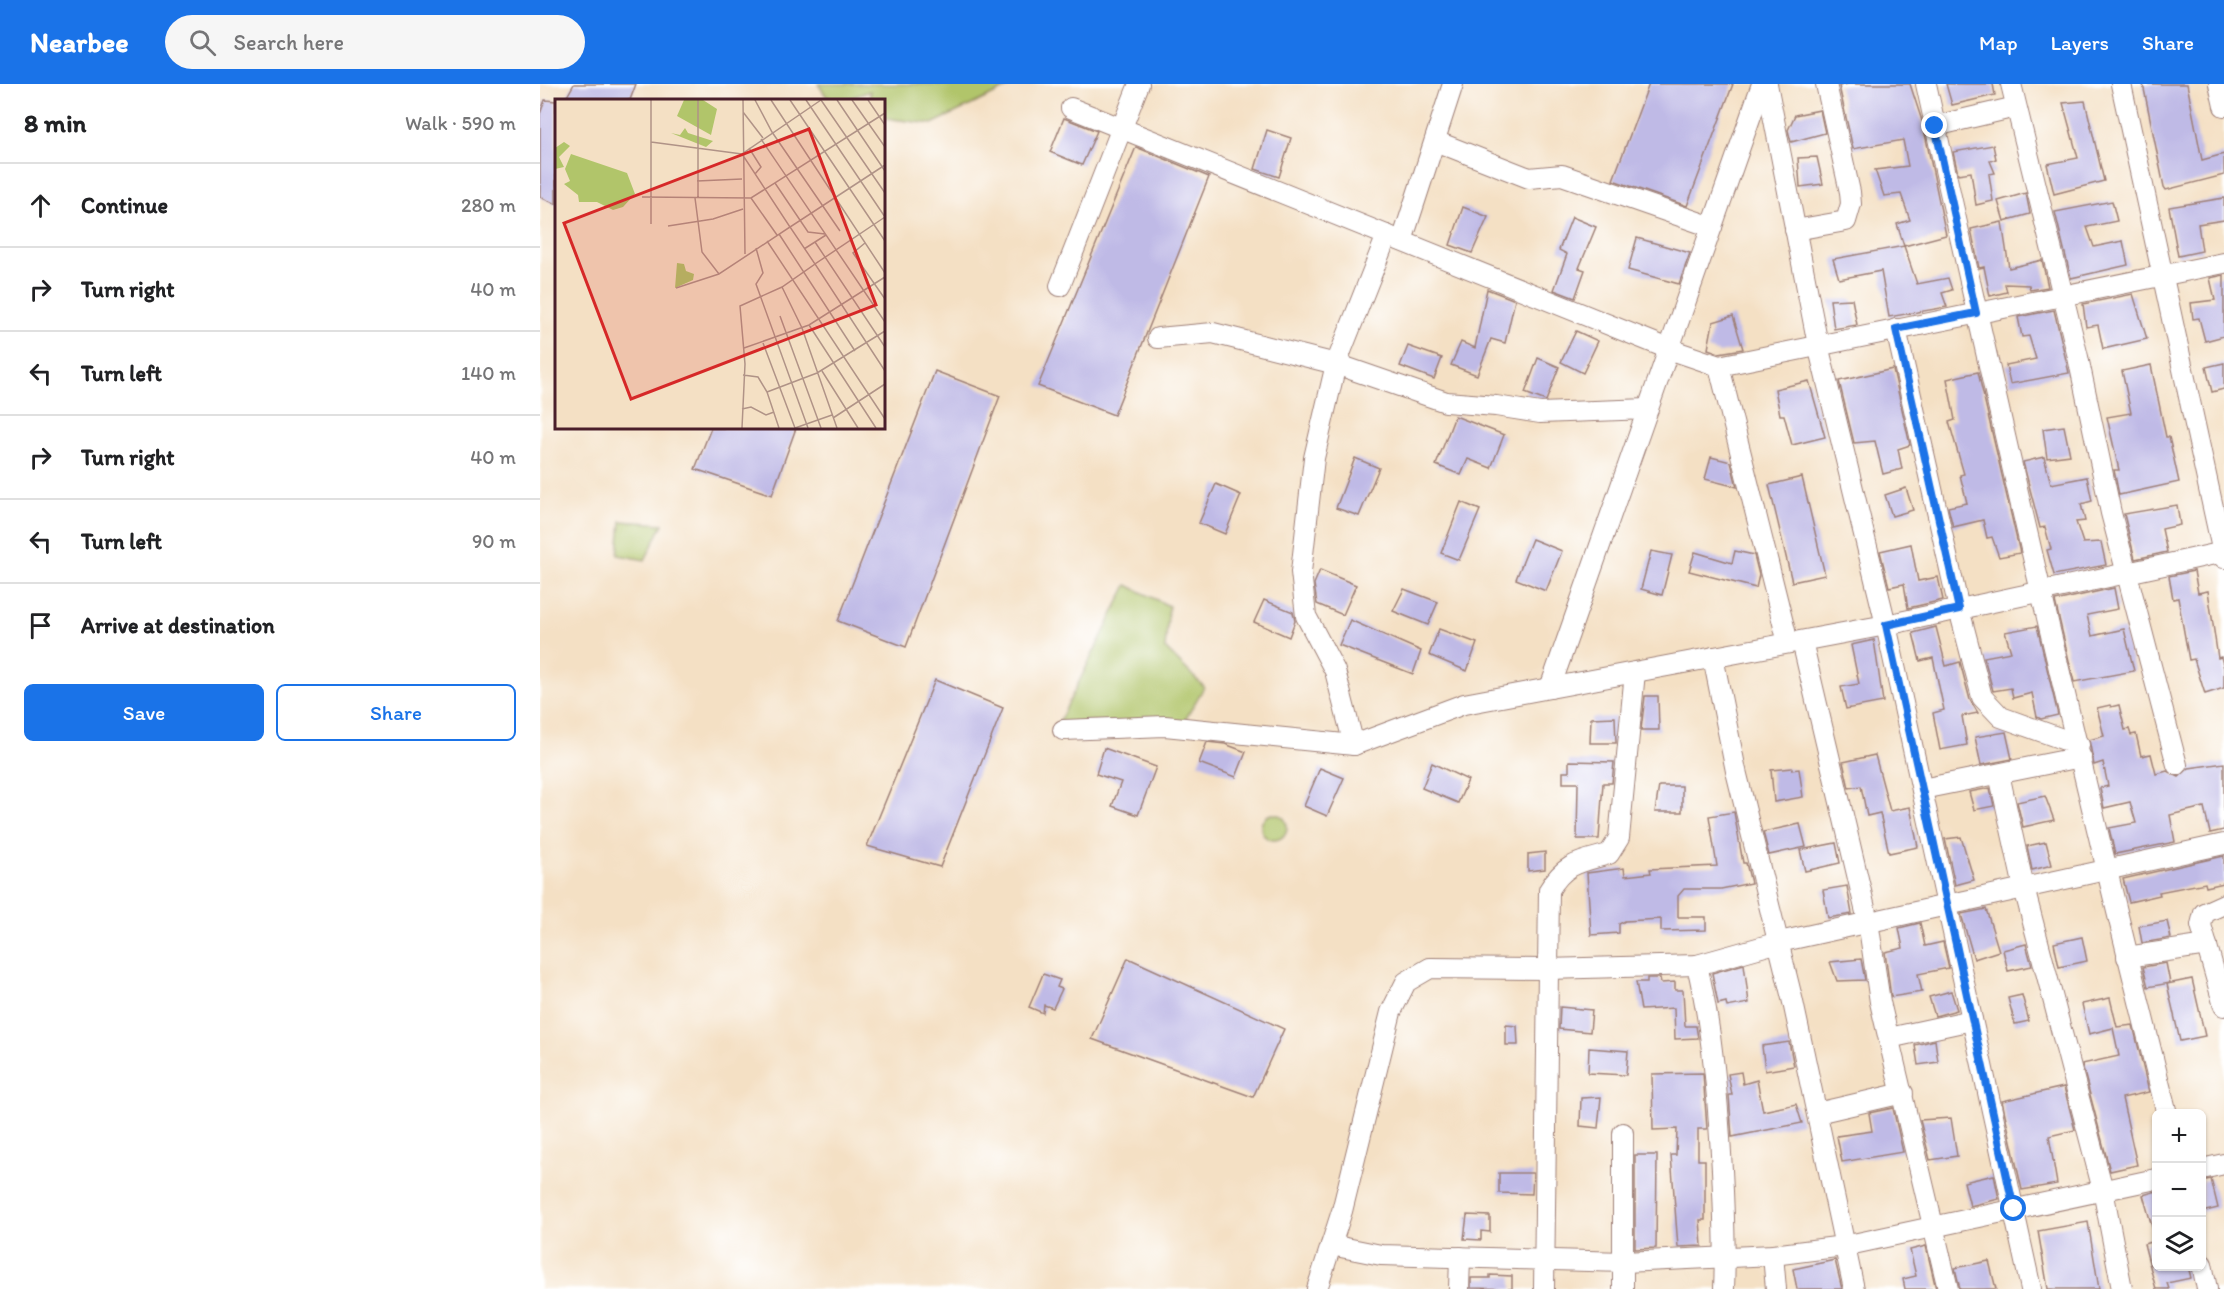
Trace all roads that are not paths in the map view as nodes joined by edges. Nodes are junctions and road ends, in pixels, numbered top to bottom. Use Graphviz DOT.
graph roads {
  1 [pos="1139,84"];
  2 [pos="1453,84"];
  3 [pos="1765,84"];
  4 [pos="1826,84"];
  5 [pos="1926,84"];
  6 [pos="2011,84"];
  7 [pos="2121,84"];
  8 [pos="2219,84"];
  9 [pos="2224,106"];
  10 [pos="2016,107"];
  11 [pos="1071,108"];
  12 [pos="1935,126"];
  13 [pos="1121,128"];
  14 [pos="1435,141"];
  15 [pos="1712,227"];
  16 [pos="1795,230"];
  17 [pos="1394,238"];
  18 [pos="2224,263"];
  19 [pos="2163,276"];
  20 [pos="1060,286"];
  21 [pos="2062,296"];
  22 [pos="1976,313"];
  23 [pos="1896,329"];
  24 [pos="1158,338"];
  25 [pos="1818,345"];
  26 [pos="1669,349"];
  27 [pos="1336,364"];
  28 [pos="1719,366"];
  29 [pos="1648,409"];
  30 [pos="2224,554"];
  31 [pos="2128,572"];
  32 [pos="2042,591"];
  33 [pos="1959,609"];
  34 [pos="1886,625"];
  35 [pos="1795,642"];
  36 [pos="1713,657"];
  37 [pos="1635,672"];
  38 [pos="1550,688"];
  39 [pos="1063,730"];
  40 [pos="1354,745"];
  41 [pos="2080,751"];
  42 [pos="2177,765"];
  43 [pos="1999,774"];
  44 [pos="1922,789"];
  45 [pos="2224,844"];
  46 [pos="2108,869"];
  47 [pos="2024,888"];
  48 [pos="2224,904"];
  49 [pos="1947,905"];
  50 [pos="1868,921"];
  51 [pos="1779,942"];
  52 [pos="2207,945"];
  53 [pos="2127,957"];
  54 [pos="1697,965"];
  55 [pos="1546,969"];
  56 [pos="2224,1006"];
  57 [pos="1972,1020"];
  58 [pos="1889,1038"];
  59 [pos="1903,1093"];
  60 [pos="2166,1109"];
  61 [pos="1817,1113"];
  62 [pos="1623,1133"];
  63 [pos="2224,1164"];
  64 [pos="2206,1168"];
  65 [pos="2152,1180"];
  66 [pos="2103,1190"];
  67 [pos="2014,1209"];
  68 [pos="1935,1226"];
  69 [pos="1331,1245"];
  70 [pos="1844,1246"];
  71 [pos="1773,1255"];
  72 [pos="1460,1257"];
  73 [pos="1726,1257"];
  74 [pos="1545,1260"];
  75 [pos="1624,1263"];
  76 [pos="2203,1271"];
  77 [pos="1317,1289"];
  78 [pos="1459,1289"];
  79 [pos="1544,1289"];
  80 [pos="1623,1289"];
  81 [pos="1724,1289"];
  82 [pos="1776,1289"];
  83 [pos="1854,1289"];
  84 [pos="1948,1289"];
  85 [pos="2031,1289"];
  86 [pos="2122,1289"];
  87 [pos="2207,1289"];
  1 -- 13 [label="street"];
  2 -- 14 [label="street"];
  3 -- 15 [label="street"];
  3 -- 16 [label="street"];
  4 -- 16 [label="street"];
  5 -- 12 [label="street"];
  6 -- 10 [label="street"];
  7 -- 19 [label="street"];
  8 -- 9 [label="street"];
  10 -- 12 [label="street"];
  10 -- 21 [label="street"];
  11 -- 13 [label="street"];
  12 -- 22 [label="street"];
  13 -- 17 [label="street"];
  13 -- 20 [label="street"];
  14 -- 15 [label="street"];
  14 -- 17 [label="street"];
  15 -- 26 [label="street"];
  16 -- 25 [label="street"];
  17 -- 26 [label="street"];
  17 -- 27 [label="street"];
  18 -- 19 [label="street"];
  19 -- 21 [label="street"];
  19 -- 30 [label="street"];
  21 -- 22 [label="street"];
  21 -- 31 [label="street"];
  22 -- 23 [label="street"];
  22 -- 32 [label="street"];
  23 -- 25 [label="street"];
  23 -- 33 [label="street"];
  24 -- 27 [label="street"];
  25 -- 28 [label="street"];
  25 -- 34 [label="street"];
  26 -- 28 [label="street"];
  26 -- 29 [label="street"];
  27 -- 29 [label="street"];
  27 -- 40 [label="street"];
  28 -- 35 [label="street"];
  29 -- 38 [label="street"];
  30 -- 31 [label="street"];
  31 -- 32 [label="street"];
  31 -- 42 [label="street"];
  32 -- 33 [label="street"];
  32 -- 41 [label="street"];
  33 -- 34 [label="street"];
  33 -- 41 [label="street"];
  34 -- 35 [label="street"];
  34 -- 44 [label="street"];
  35 -- 36 [label="street"];
  35 -- 50 [label="street"];
  36 -- 37 [label="street"];
  36 -- 51 [label="street"];
  37 -- 38 [label="street"];
  37 -- 55 [label="street"];
  38 -- 40 [label="street"];
  39 -- 40 [label="street"];
  41 -- 43 [label="street"];
  41 -- 46 [label="street"];
  43 -- 44 [label="street"];
  43 -- 47 [label="street"];
  44 -- 49 [label="street"];
  45 -- 46 [label="street"];
  46 -- 47 [label="street"];
  46 -- 53 [label="street"];
  47 -- 49 [label="street"];
  47 -- 66 [label="street"];
  48 -- 52 [label="street"];
  49 -- 50 [label="street"];
  49 -- 57 [label="street"];
  50 -- 51 [label="street"];
  50 -- 58 [label="street"];
  51 -- 54 [label="street"];
  51 -- 61 [label="street"];
  52 -- 53 [label="street"];
  52 -- 56 [label="street"];
  53 -- 60 [label="street"];
  54 -- 55 [label="street"];
  54 -- 73 [label="street"];
  55 -- 69 [label="street"];
  55 -- 74 [label="street"];
  57 -- 58 [label="street"];
  57 -- 67 [label="street"];
  58 -- 59 [label="street"];
  59 -- 61 [label="street"];
  59 -- 68 [label="street"];
  61 -- 70 [label="street"];
  62 -- 75 [label="street"];
  63 -- 64 [label="street"];
  65 -- 66 [label="street"];
  66 -- 67 [label="street"];
  66 -- 86 [label="street"];
  67 -- 68 [label="street"];
  67 -- 85 [label="street"];
  68 -- 70 [label="street"];
  68 -- 84 [label="street"];
  69 -- 72 [label="street"];
  69 -- 77 [label="street"];
  70 -- 71 [label="street"];
  70 -- 83 [label="street"];
  71 -- 73 [label="street"];
  71 -- 82 [label="street"];
  72 -- 74 [label="street"];
  72 -- 78 [label="street"];
  73 -- 75 [label="street"];
  73 -- 81 [label="street"];
  74 -- 75 [label="street"];
  74 -- 79 [label="street"];
  75 -- 80 [label="street"];
  76 -- 87 [label="street"];
}
